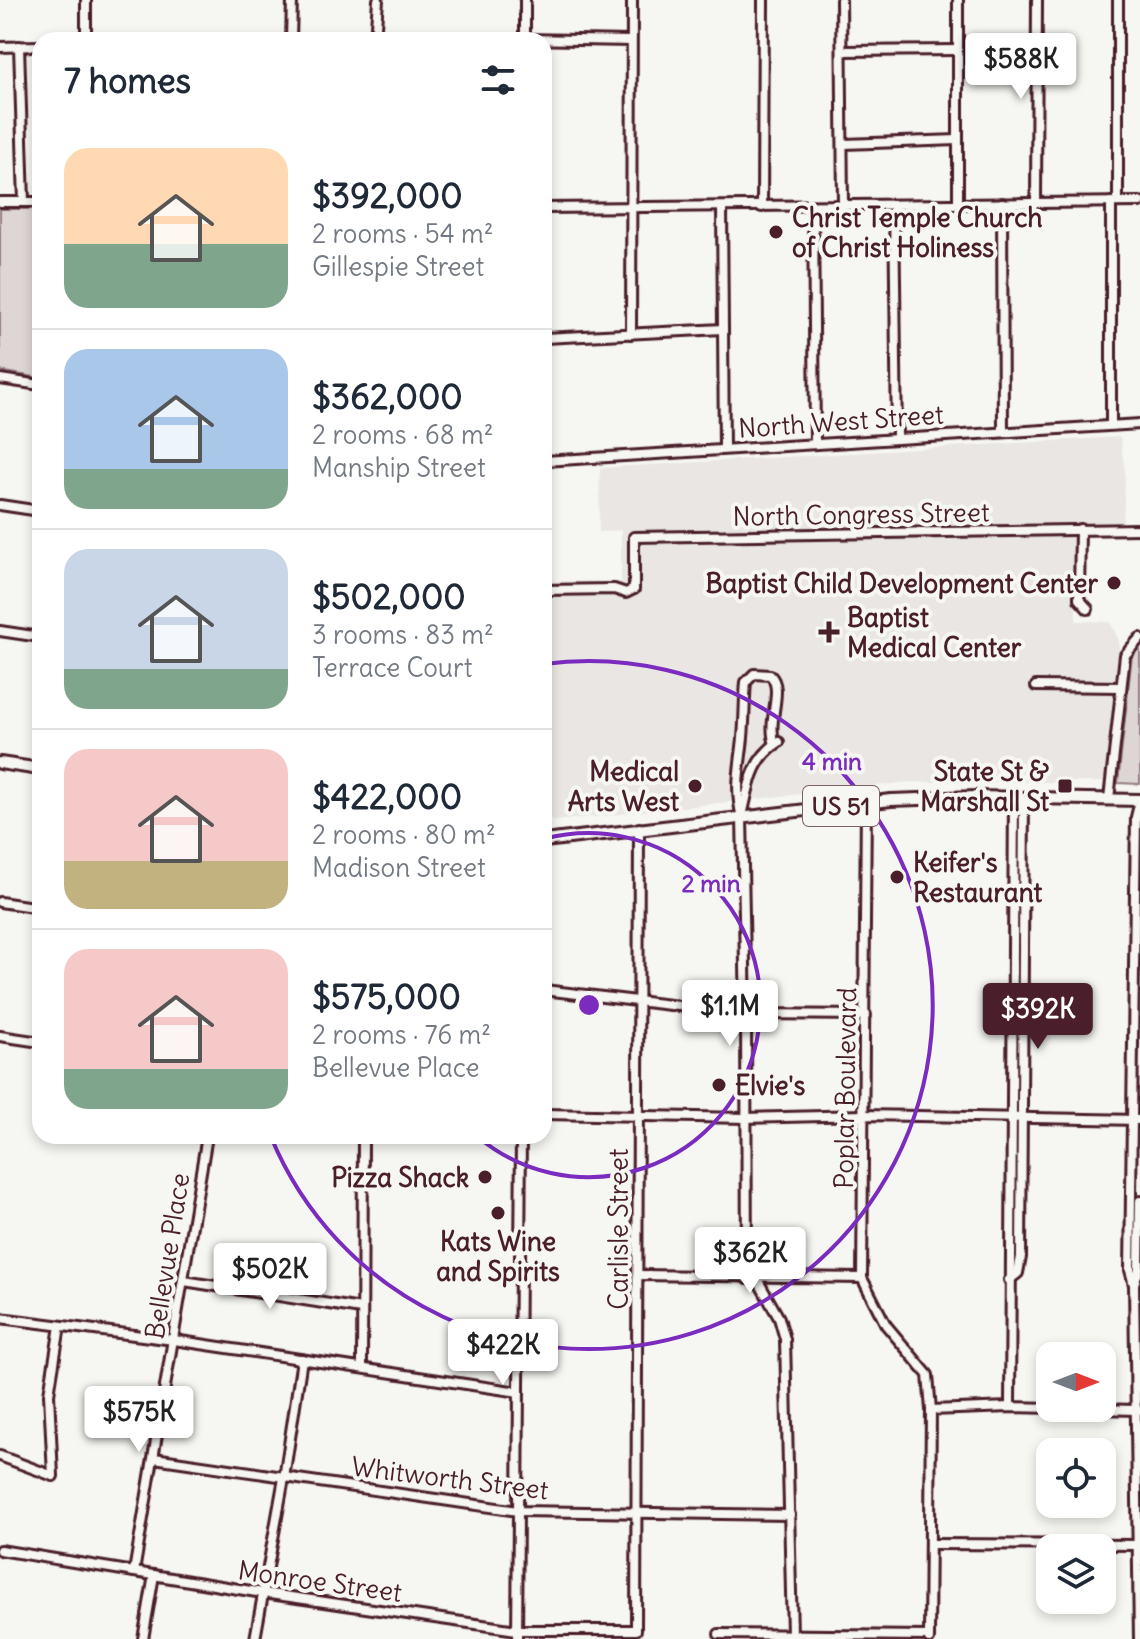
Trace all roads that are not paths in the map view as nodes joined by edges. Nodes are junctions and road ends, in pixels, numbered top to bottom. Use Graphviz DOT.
graph roads {
  1 [pos="86,0"];
  2 [pos="292,0"];
  3 [pos="378,0"];
  4 [pos="525,0"];
  5 [pos="632,0"];
  6 [pos="763,0"];
  7 [pos="841,0"];
  8 [pos="958,0"];
  9 [pos="1037,0"];
  10 [pos="1118,0"];
  11 [pos="86,32"];
  12 [pos="291,32"];
  13 [pos="376,32"];
  14 [pos="525,32"];
  15 [pos="552,40"];
  16 [pos="631,41"];
  17 [pos="19,46"];
  18 [pos="32,46"];
  19 [pos="0,47"];
  20 [pos="958,50"];
  21 [pos="842,51"];
  22 [pos="958,140"];
  23 [pos="844,144"];
  24 [pos="0,202"];
  25 [pos="24,202"];
  26 [pos="32,202"];
  27 [pos="1115,202"];
  28 [pos="1140,202"];
  29 [pos="958,203"];
  30 [pos="1002,203"];
  31 [pos="1036,203"];
  32 [pos="843,205"];
  33 [pos="894,205"];
  34 [pos="813,206"];
  35 [pos="630,207"];
  36 [pos="722,207"];
  37 [pos="762,207"];
  38 [pos="552,208"];
  39 [pos="723,329"];
  40 [pos="631,334"];
  41 [pos="552,338"];
  42 [pos="0,379"];
  43 [pos="32,384"];
  44 [pos="1140,424"];
  45 [pos="1111,425"];
  46 [pos="1003,431"];
  47 [pos="897,438"];
  48 [pos="815,443"];
  49 [pos="724,449"];
  50 [pos="552,460"];
  51 [pos="0,505"];
  52 [pos="32,510"];
  53 [pos="1080,529"];
  54 [pos="1140,529"];
  55 [pos="552,590"];
  56 [pos="1088,609"];
  57 [pos="0,631"];
  58 [pos="32,636"];
  59 [pos="1140,638"];
  60 [pos="1036,686"];
  61 [pos="1121,687"];
  62 [pos="0,763"];
  63 [pos="32,768"];
  64 [pos="1019,798"];
  65 [pos="1109,799"];
  66 [pos="1140,800"];
  67 [pos="866,803"];
  68 [pos="742,817"];
  69 [pos="639,828"];
  70 [pos="552,840"];
  71 [pos="0,902"];
  72 [pos="32,907"];
  73 [pos="552,991"];
  74 [pos="639,1002"];
  75 [pos="1136,1005"];
  76 [pos="746,1014"];
  77 [pos="866,1015"];
  78 [pos="0,1036"];
  79 [pos="32,1041"];
  80 [pos="1136,1065"];
  81 [pos="552,1114"];
  82 [pos="864,1115"];
  83 [pos="639,1116"];
  84 [pos="746,1118"];
  85 [pos="1010,1119"];
  86 [pos="1021,1119"];
  87 [pos="1135,1120"];
  88 [pos="206,1144"];
  89 [pos="363,1144"];
  90 [pos="521,1144"];
  91 [pos="1137,1203"];
  92 [pos="638,1275"];
  93 [pos="862,1278"];
  94 [pos="747,1279"];
  95 [pos="757,1279"];
  96 [pos="1009,1280"];
  97 [pos="184,1281"];
  98 [pos="361,1309"];
  99 [pos="0,1318"];
  100 [pos="60,1326"];
  101 [pos="174,1340"];
  102 [pos="302,1359"];
  103 [pos="362,1367"];
  104 [pos="519,1392"];
  105 [pos="1010,1407"];
  106 [pos="931,1410"];
  107 [pos="1138,1410"];
  108 [pos="0,1456"];
  109 [pos="154,1458"];
  110 [pos="284,1478"];
  111 [pos="518,1511"];
  112 [pos="636,1512"];
  113 [pos="790,1515"];
  114 [pos="931,1544"];
  115 [pos="1139,1545"];
  116 [pos="0,1550"];
  117 [pos="134,1572"];
  118 [pos="154,1575"];
  119 [pos="263,1593"];
  120 [pos="636,1630"];
  121 [pos="517,1634"];
  122 [pos="719,1634"];
  123 [pos="792,1634"];
  124 [pos="929,1637"];
  125 [pos="143,1639"];
  126 [pos="255,1639"];
  127 [pos="1139,1639"];
  1 -- 11 [label="street"];
  2 -- 12 [label="street"];
  3 -- 13 [label="street"];
  4 -- 14 [label="street"];
  5 -- 16 [label="street"];
  6 -- 37 [label="street"];
  7 -- 21 [label="street"];
  8 -- 20 [label="street"];
  9 -- 31 [label="street"];
  10 -- 27 [label="street"];
  15 -- 16 [label="street"];
  16 -- 35 [label="street"];
  17 -- 18 [label="street"];
  17 -- 19 [label="street"];
  17 -- 25 [label="street"];
  20 -- 21 [label="street"];
  20 -- 22 [label="street"];
  21 -- 23 [label="street"];
  22 -- 23 [label="street"];
  22 -- 29 [label="street"];
  23 -- 32 [label="street"];
  24 -- 25 [label="street"];
  25 -- 26 [label="street"];
  27 -- 28 [label="street"];
  27 -- 31 [label="street"];
  27 -- 45 [label="street"];
  29 -- 30 [label="street"];
  29 -- 33 [label="street"];
  30 -- 31 [label="street"];
  30 -- 46 [label="street"];
  32 -- 33 [label="street"];
  32 -- 34 [label="street"];
  33 -- 47 [label="street"];
  34 -- 37 [label="street"];
  34 -- 48 [label="street"];
  35 -- 36 [label="street"];
  35 -- 38 [label="street"];
  35 -- 40 [label="street"];
  36 -- 37 [label="street"];
  36 -- 39 [label="street"];
  39 -- 40 [label="street"];
  39 -- 49 [label="street"];
  40 -- 41 [label="street"];
  42 -- 43 [label="street"];
  44 -- 45 [label="street, North West Street"];
  45 -- 46 [label="street, North West Street"];
  46 -- 47 [label="street, North West Street"];
  47 -- 48 [label="street, North West Street"];
  48 -- 49 [label="street, North West Street"];
  49 -- 50 [label="street, North West Street"];
  51 -- 52 [label="street"];
  53 -- 54 [label="street, North Congress Street"];
  53 -- 55 [label="street, North Congress Street"];
  53 -- 56 [label="street"];
  57 -- 58 [label="street"];
  59 -- 61 [label="street"];
  60 -- 61 [label="street"];
  61 -- 65 [label="street"];
  62 -- 63 [label="main road"];
  64 -- 65 [label="main road, US 51"];
  64 -- 67 [label="main road, US 51"];
  64 -- 85 [label="street"];
  64 -- 86 [label="street"];
  65 -- 66 [label="main road, US 51"];
  66 -- 75 [label="street"];
  67 -- 68 [label="main road, US 51"];
  67 -- 77 [label="street, Poplar Boulevard"];
  68 -- 68 [label="street"];
  68 -- 69 [label="main road, US 51"];
  68 -- 76 [label="street"];
  69 -- 70 [label="main road, US 51"];
  69 -- 74 [label="street, Carlisle Street"];
  71 -- 72 [label="street"];
  73 -- 74 [label="street"];
  74 -- 76 [label="street"];
  74 -- 83 [label="street, Carlisle Street"];
  75 -- 80 [label="street"];
  76 -- 77 [label="street"];
  76 -- 84 [label="street"];
  77 -- 82 [label="street, Poplar Boulevard"];
  78 -- 79 [label="street"];
  80 -- 87 [label="street"];
  81 -- 83 [label="street"];
  82 -- 84 [label="street"];
  82 -- 85 [label="street"];
  82 -- 93 [label="street, Poplar Boulevard"];
  83 -- 84 [label="street"];
  83 -- 92 [label="street, Carlisle Street"];
  84 -- 94 [label="street"];
  85 -- 86 [label="street"];
  85 -- 96 [label="street"];
  86 -- 87 [label="street"];
  86 -- 96 [label="street"];
  87 -- 91 [label="street"];
  88 -- 97 [label="street, Bellevue Place"];
  89 -- 98 [label="street"];
  90 -- 104 [label="street"];
  91 -- 107 [label="street"];
  92 -- 94 [label="street"];
  92 -- 112 [label="street, Carlisle Street"];
  93 -- 95 [label="street"];
  93 -- 106 [label="street, Poplar Boulevard"];
  94 -- 95 [label="street"];
  95 -- 113 [label="street"];
  96 -- 105 [label="street"];
  97 -- 98 [label="street"];
  97 -- 101 [label="street, Bellevue Place"];
  98 -- 103 [label="street"];
  99 -- 100 [label="street"];
  100 -- 101 [label="street"];
  100 -- 108 [label="street"];
  101 -- 102 [label="street"];
  101 -- 109 [label="street, Bellevue Place"];
  102 -- 103 [label="street"];
  102 -- 110 [label="street"];
  103 -- 104 [label="street"];
  104 -- 111 [label="street"];
  105 -- 106 [label="street"];
  105 -- 107 [label="street"];
  106 -- 114 [label="street, Poplar Boulevard"];
  107 -- 115 [label="street"];
  109 -- 110 [label="street, Whitworth Street"];
  109 -- 117 [label="street, Bellevue Place"];
  110 -- 111 [label="street, Whitworth Street"];
  110 -- 119 [label="street"];
  111 -- 112 [label="street, Whitworth Street"];
  111 -- 121 [label="street"];
  112 -- 113 [label="street, Whitworth Street"];
  112 -- 120 [label="street, Carlisle Street"];
  113 -- 123 [label="street"];
  114 -- 115 [label="street"];
  114 -- 124 [label="street, Poplar Boulevard"];
  115 -- 127 [label="street"];
  116 -- 117 [label="street, Monroe Street"];
  117 -- 118 [label="street, Monroe Street"];
  118 -- 119 [label="street, Monroe Street"];
  118 -- 125 [label="street"];
  119 -- 121 [label="street, Monroe Street"];
  119 -- 126 [label="street"];
  120 -- 121 [label="street, Monroe Street"];
  122 -- 123 [label="street"];
  123 -- 124 [label="street"];
}
